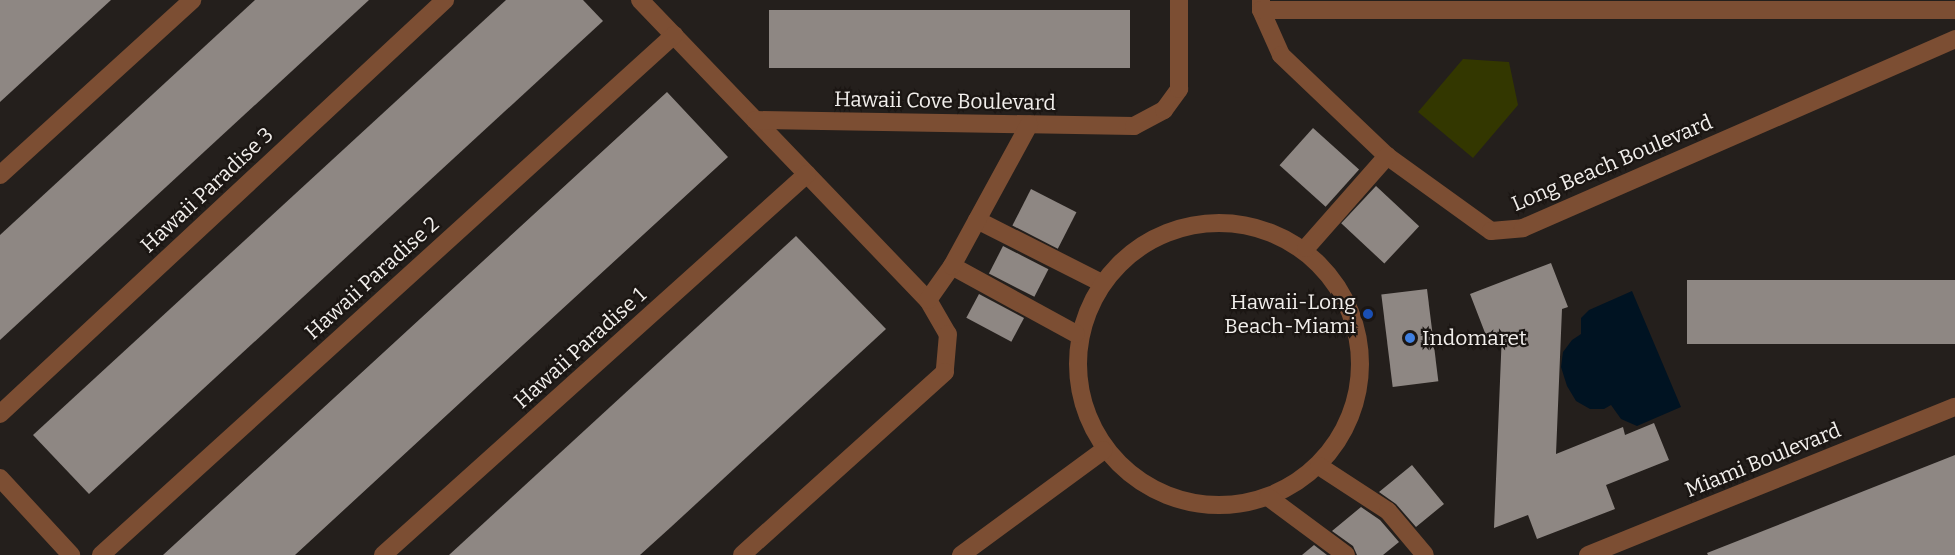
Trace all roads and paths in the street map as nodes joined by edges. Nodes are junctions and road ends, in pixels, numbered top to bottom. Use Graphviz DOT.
graph roads {
  1 [pos="192,0"];
  2 [pos="445,0"];
  3 [pos="640,0"];
  4 [pos="1179,0"];
  5 [pos="1261,5"];
  6 [pos="1955,10"];
  7 [pos="674,35"];
  8 [pos="1955,39"];
  9 [pos="755,120"];
  10 [pos="1029,125"];
  11 [pos="1387,156"];
  12 [pos="807,174"];
  13 [pos="0,175"];
  14 [pos="977,220"];
  15 [pos="1306,249"];
  16 [pos="952,266"];
  17 [pos="1100,282"];
  18 [pos="928,300"];
  19 [pos="1076,334"];
  20 [pos="1955,407"];
  21 [pos="0,414"];
  22 [pos="1104,450"];
  23 [pos="1319,466"];
  24 [pos="0,478"];
  25 [pos="1268,497"];
  26 [pos="71,555"];
  27 [pos="101,555"];
  28 [pos="383,555"];
  29 [pos="742,555"];
  30 [pos="961,555"];
  31 [pos="1346,555"];
  32 [pos="1425,555"];
  33 [pos="1588,555"];
  1 -- 13 [label="street"];
  2 -- 21 [label="street, Hawaii Paradise 3"];
  3 -- 7 [label="street"];
  4 -- 10 [label="street, Hawaii Cove Boulevard"];
  5 -- 6 [label="street, Long Beach Boulevard"];
  5 -- 11 [label="street, Long Beach Boulevard"];
  7 -- 9 [label="street"];
  7 -- 27 [label="street, Hawaii Paradise 2"];
  8 -- 11 [label="street, Long Beach Boulevard"];
  9 -- 10 [label="street, Hawaii Cove Boulevard"];
  9 -- 12 [label="street"];
  10 -- 14 [label="street"];
  11 -- 15 [label="street"];
  12 -- 18 [label="street"];
  12 -- 28 [label="street, Hawaii Paradise 1"];
  14 -- 16 [label="street"];
  14 -- 17 [label="street"];
  15 -- 17 [label="street"];
  15 -- 23 [label="street"];
  16 -- 18 [label="street"];
  16 -- 19 [label="street"];
  17 -- 19 [label="street"];
  18 -- 29 [label="street"];
  19 -- 22 [label="street"];
  20 -- 33 [label="street, Miami Boulevard"];
  22 -- 25 [label="street"];
  22 -- 30 [label="street"];
  23 -- 25 [label="street"];
  23 -- 32 [label="street"];
  24 -- 26 [label="street"];
  25 -- 31 [label="street"];
}
